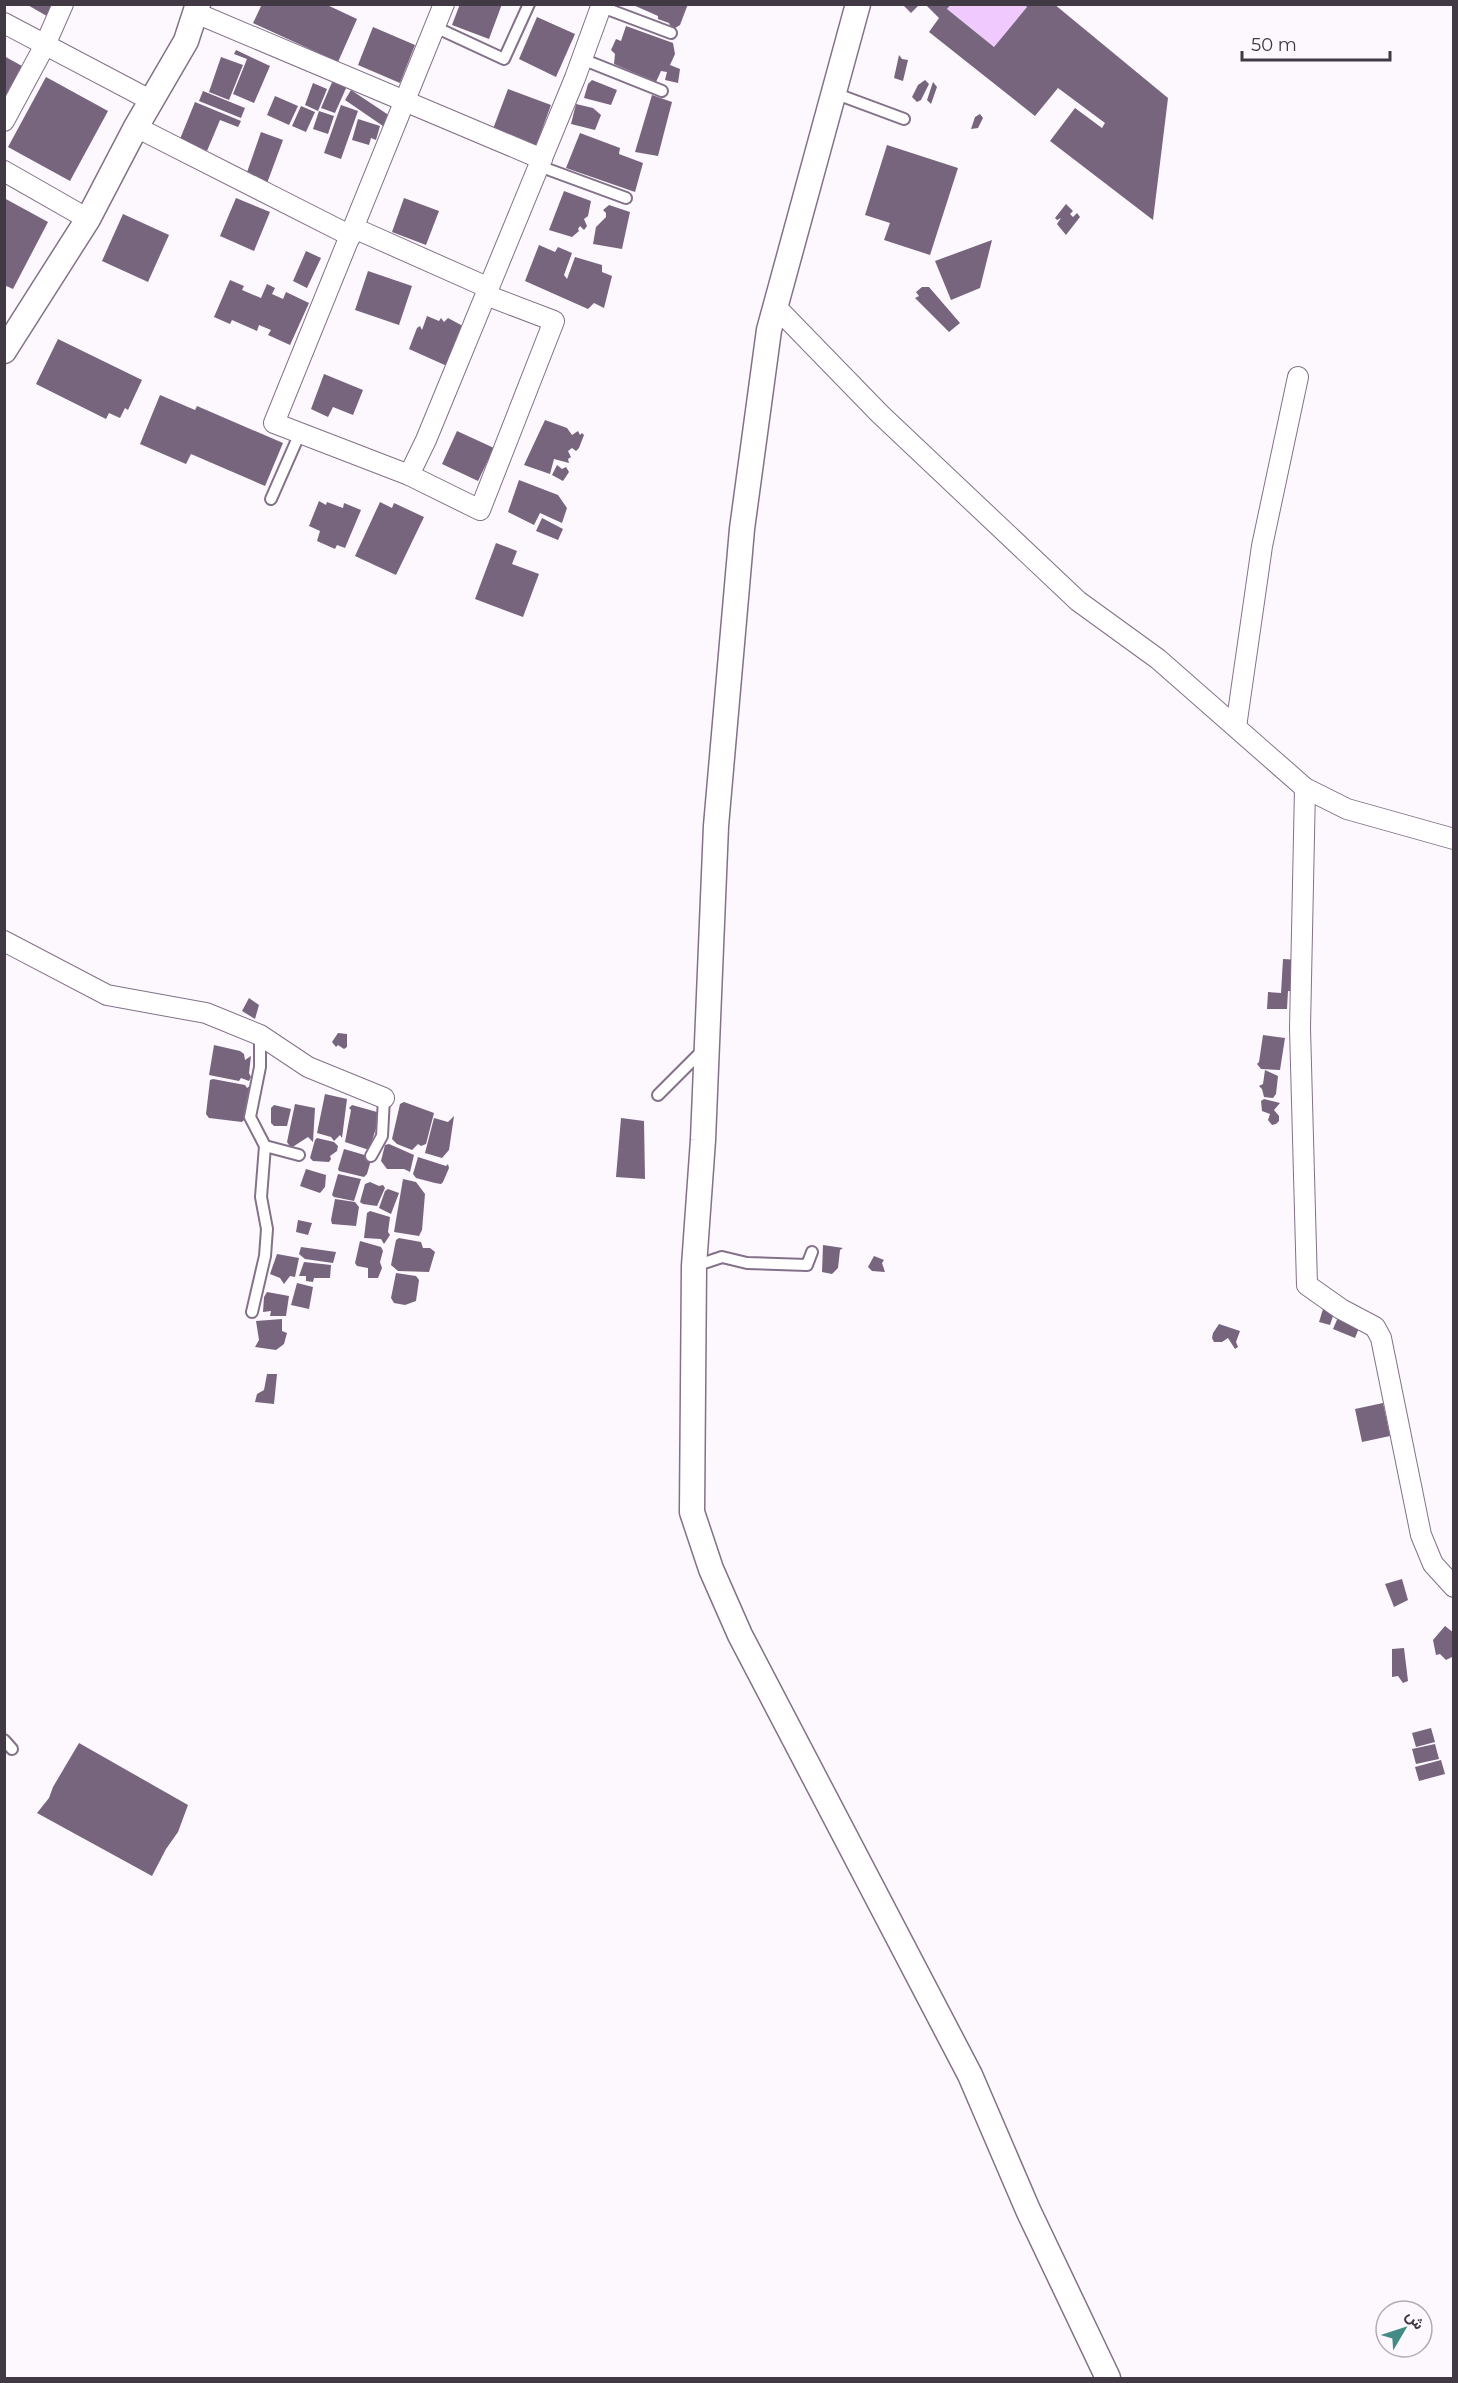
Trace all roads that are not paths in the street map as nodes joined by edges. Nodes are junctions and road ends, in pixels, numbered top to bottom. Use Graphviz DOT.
graph roads {
  1 [pos="63,4"];
  2 [pos="444,4"];
  3 [pos="529,4"];
  4 [pos="858,4"];
  5 [pos="602,6"];
  6 [pos="203,10"];
  7 [pos="4,23"];
  8 [pos="435,27"];
  9 [pos="671,33"];
  10 [pos="45,45"];
  11 [pos="582,58"];
  12 [pos="662,91"];
  13 [pos="834,93"];
  14 [pos="152,101"];
  15 [pos="405,101"];
  16 [pos="904,119"];
  17 [pos="4,121"];
  18 [pos="135,127"];
  19 [pos="540,162"];
  20 [pos="4,171"];
  21 [pos="626,198"];
  22 [pos="88,219"];
  23 [pos="353,232"];
  24 [pos="487,292"];
  25 [pos="776,306"];
  26 [pos="11,325"];
  27 [pos="4,351"];
  28 [pos="1298,377"];
  29 [pos="300,433"];
  30 [pos="409,475"];
  31 [pos="271,499"];
  32 [pos="1236,727"];
  33 [pos="1305,788"];
  34 [pos="1454,839"];
  35 [pos="4,941"];
  36 [pos="260,1035"];
  37 [pos="707,1046"];
  38 [pos="658,1095"];
  39 [pos="384,1098"];
  40 [pos="265,1146"];
  41 [pos="299,1155"];
  42 [pos="371,1156"];
  43 [pos="812,1252"];
  44 [pos="694,1266"];
  45 [pos="252,1312"];
  46 [pos="1454,1587"];
  47 [pos="4,1740"];
  48 [pos="12,1749"];
  49 [pos="1108,2379"];
  1 -- 10 [label="street"];
  2 -- 8 [label="street"];
  3 -- 8 [label="lane"];
  4 -- 13 [label="street"];
  5 -- 9 [label="lane"];
  5 -- 11 [label="street"];
  6 -- 14 [label="street"];
  6 -- 15 [label="street"];
  7 -- 10 [label="street"];
  8 -- 15 [label="street"];
  10 -- 14 [label="street"];
  10 -- 17 [label="street"];
  11 -- 12 [label="lane"];
  11 -- 19 [label="street"];
  13 -- 16 [label="lane"];
  13 -- 25 [label="street"];
  14 -- 18 [label="street"];
  15 -- 19 [label="street"];
  15 -- 23 [label="street"];
  18 -- 22 [label="street"];
  18 -- 23 [label="street"];
  19 -- 21 [label="lane"];
  19 -- 24 [label="street"];
  20 -- 22 [label="street"];
  22 -- 26 [label="street"];
  23 -- 24 [label="street"];
  23 -- 29 [label="street"];
  24 -- 30 [label="street"];
  24 -- 30 [label="street"];
  25 -- 32 [label="street"];
  25 -- 37 [label="street"];
  26 -- 27 [label="street"];
  28 -- 32 [label="street"];
  29 -- 30 [label="street"];
  29 -- 31 [label="lane"];
  32 -- 33 [label="street"];
  33 -- 34 [label="street"];
  33 -- 46 [label="street"];
  35 -- 36 [label="street"];
  36 -- 39 [label="street"];
  36 -- 40 [label="lane"];
  37 -- 38 [label="lane"];
  37 -- 44 [label="street"];
  39 -- 42 [label="lane"];
  40 -- 41 [label="lane"];
  40 -- 45 [label="lane"];
  43 -- 44 [label="lane"];
  44 -- 49 [label="street"];
  47 -- 48 [label="lane"];
}
